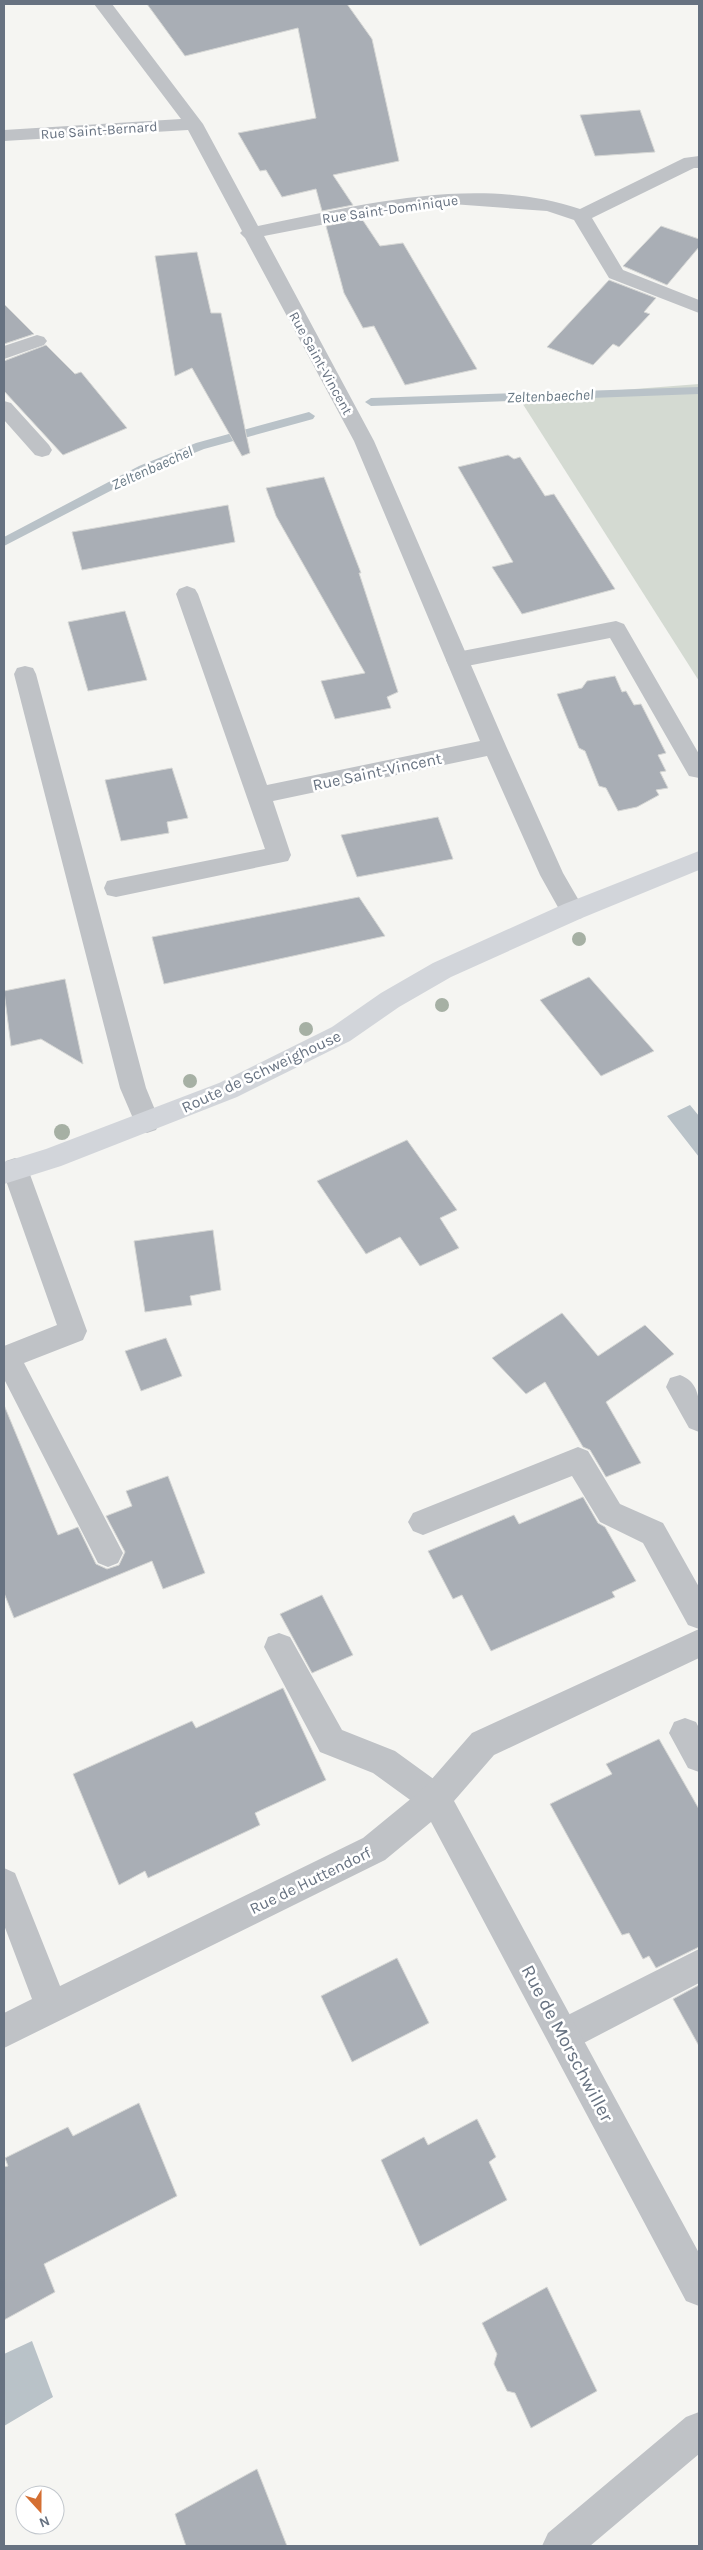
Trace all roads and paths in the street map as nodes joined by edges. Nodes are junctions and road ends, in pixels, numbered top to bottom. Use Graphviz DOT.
graph roads {
  1 [pos="103,4"];
  2 [pos="194,124"];
  3 [pos="4,136"];
  4 [pos="699,162"];
  5 [pos="581,216"];
  6 [pos="250,233"];
  7 [pos="699,307"];
  8 [pos="37,340"];
  9 [pos="4,353"];
  10 [pos="4,408"];
  11 [pos="42,450"];
  12 [pos="187,594"];
  13 [pos="457,660"];
  14 [pos="25,674"];
  15 [pos="494,746"];
  16 [pos="698,770"];
  17 [pos="259,796"];
  18 [pos="699,860"];
  19 [pos="116,888"];
  20 [pos="573,912"];
  21 [pos="147,1122"];
  22 [pos="9,1171"];
  23 [pos="680,1387"];
  24 [pos="699,1419"];
  25 [pos="423,1522"];
  26 [pos="108,1553"];
  27 [pos="699,1615"];
  28 [pos="699,1643"];
  29 [pos="279,1647"];
  30 [pos="434,1799"];
  31 [pos="4,1884"];
  32 [pos="699,1965"];
  33 [pos="52,2007"];
  34 [pos="4,2031"];
  35 [pos="564,2035"];
  36 [pos="699,2288"];
  37 [pos="699,2430"];
  38 [pos="561,2546"];
  1 -- 2 [label="street, Rue Saint-Vincent"];
  2 -- 3 [label="street, Rue Saint-Bernard"];
  2 -- 6 [label="street, Rue Saint-Vincent"];
  4 -- 5 [label="street"];
  5 -- 6 [label="street, Rue Saint-Dominique"];
  5 -- 7 [label="street"];
  6 -- 13 [label="street, Rue Saint-Vincent"];
  8 -- 9 [label="street"];
  10 -- 11 [label="street"];
  12 -- 17 [label="street"];
  13 -- 15 [label="street, Rue Saint-Vincent"];
  13 -- 16 [label="street"];
  14 -- 21 [label="street"];
  15 -- 17 [label="street, Rue Saint-Vincent"];
  15 -- 20 [label="street, Rue Saint-Vincent"];
  17 -- 19 [label="street"];
  18 -- 20 [label="main road, Route de Schweighouse"];
  20 -- 21 [label="main road, Route de Schweighouse"];
  21 -- 22 [label="main road, Route de Schweighouse"];
  22 -- 26 [label="street"];
  23 -- 24 [label="street"];
  25 -- 27 [label="street"];
  28 -- 30 [label="street, Rue de Huttendorf"];
  29 -- 30 [label="street"];
  30 -- 33 [label="street, Rue de Huttendorf"];
  30 -- 35 [label="street, Rue de Morschwiller"];
  31 -- 33 [label="street"];
  32 -- 35 [label="street"];
  33 -- 34 [label="street, Rue de Huttendorf"];
  35 -- 36 [label="street, Rue de Morschwiller"];
  37 -- 38 [label="street"];
}
